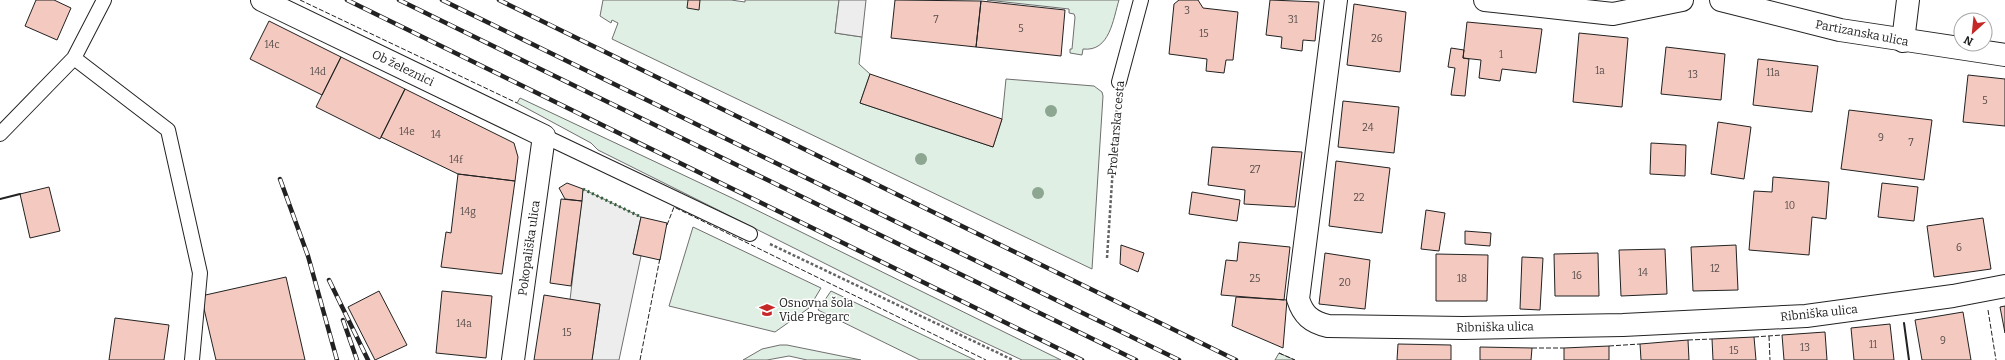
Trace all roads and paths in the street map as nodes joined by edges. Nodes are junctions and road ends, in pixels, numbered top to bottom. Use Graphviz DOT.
graph roads {
  1 [pos="104,0"];
  2 [pos="262,0"];
  3 [pos="1141,0"];
  4 [pos="1336,0"];
  5 [pos="1485,0"];
  6 [pos="1682,0"];
  7 [pos="1720,0"];
  8 [pos="1908,0"];
  9 [pos="1904,41"];
  10 [pos="2005,56"];
  11 [pos="74,58"];
  12 [pos="1118,82"];
  13 [pos="0,134"];
  14 [pos="544,136"];
  15 [pos="750,234"];
  16 [pos="1107,258"];
  17 [pos="2005,286"];
  18 [pos="192,360"];
  19 [pos="513,360"];
  20 [pos="1013,360"];
  1 -- 11 [label="lane"];
  2 -- 14 [label="street, Ob železnici"];
  3 -- 12 [label="lane, Proletarska cesta"];
  4 -- 17 [label="street, Ribniška ulica"];
  5 -- 6 [label="street"];
  7 -- 9 [label="street, Partizanska ulica"];
  8 -- 9 [label="street"];
  9 -- 10 [label="street, Partizanska ulica"];
  11 -- 13 [label="lane"];
  11 -- 18 [label="lane"];
  12 -- 16 [label="path, Proletarska cesta"];
  14 -- 15 [label="lane"];
  14 -- 19 [label="street, Pokopališka ulica"];
  15 -- 20 [label="path"];
}
